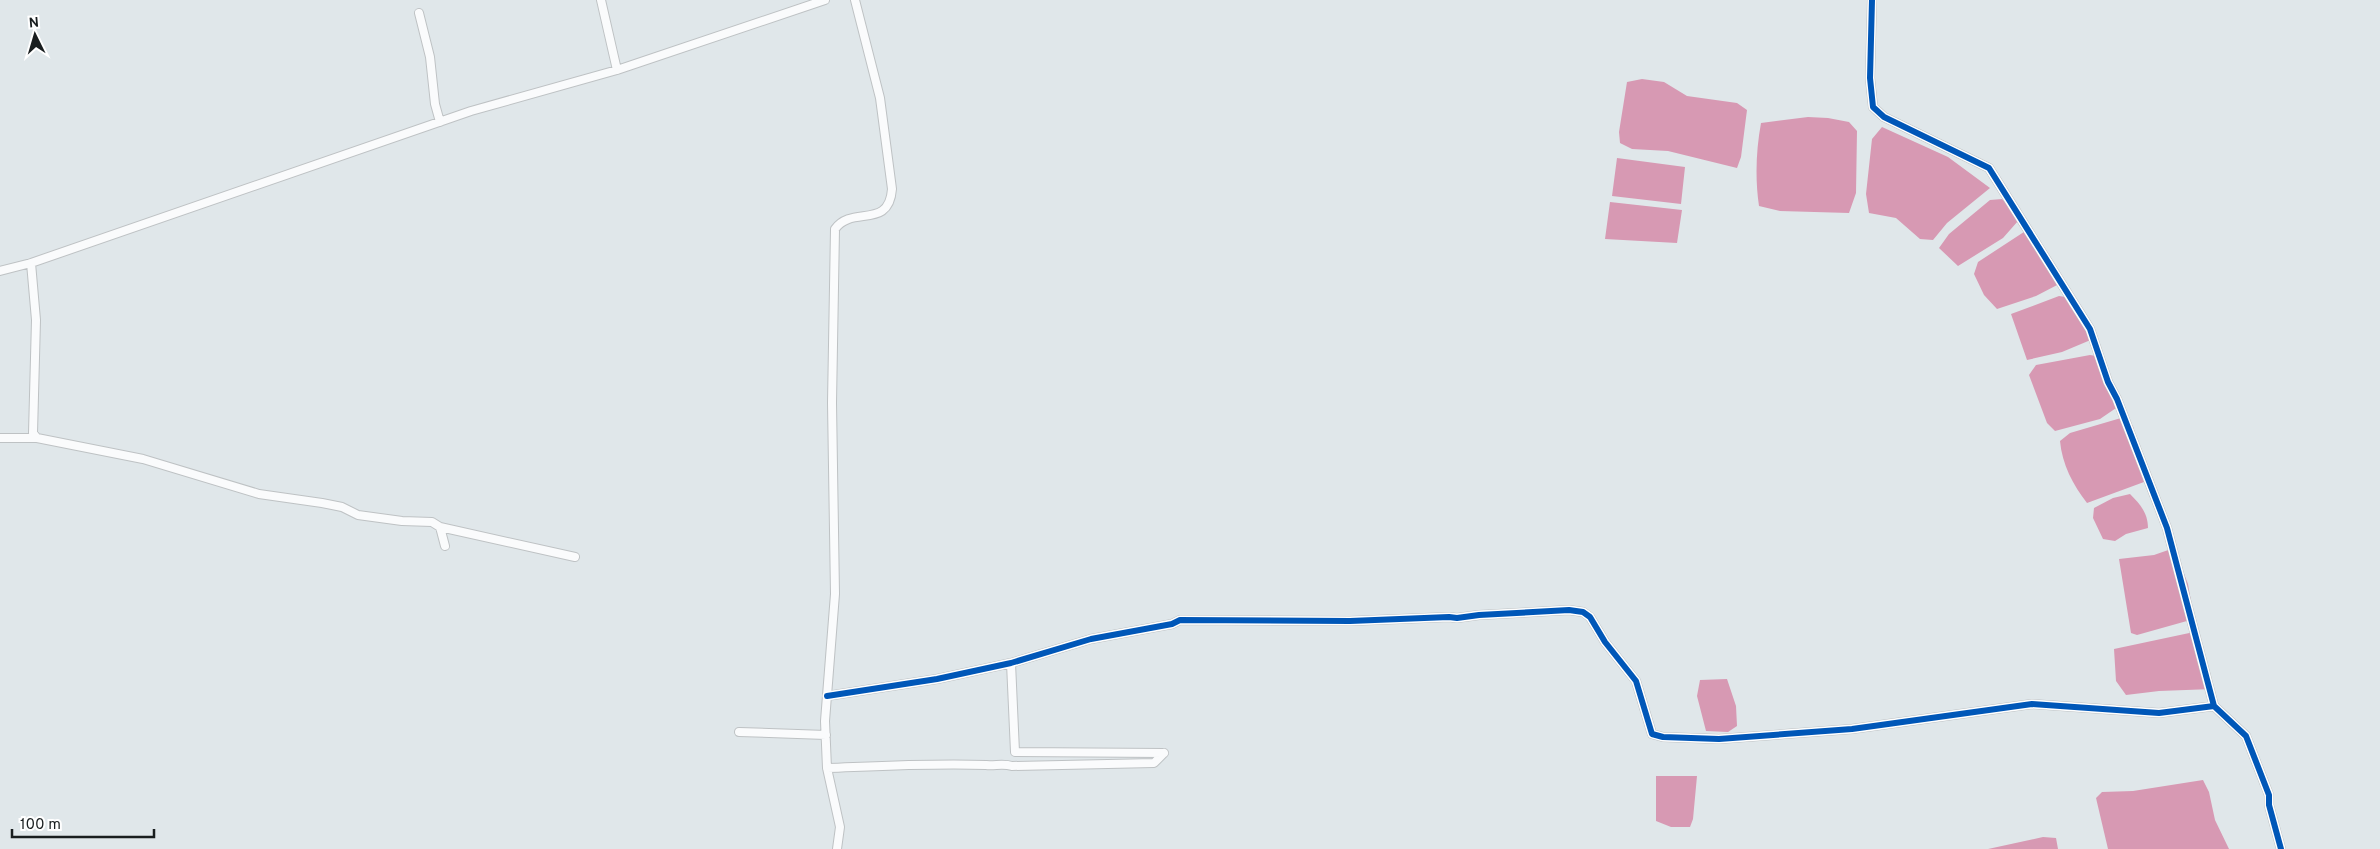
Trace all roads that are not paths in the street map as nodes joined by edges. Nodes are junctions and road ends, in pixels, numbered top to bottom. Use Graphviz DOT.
graph roads {
  1 [pos="601,0"];
  2 [pos="825,0"];
  3 [pos="855,0"];
  4 [pos="1872,0"];
  5 [pos="419,13"];
  6 [pos="617,70"];
  7 [pos="440,122"];
  8 [pos="31,263"];
  9 [pos="0,271"];
  10 [pos="0,438"];
  11 [pos="37,438"];
  12 [pos="440,527"];
  13 [pos="445,546"];
  14 [pos="575,557"];
  15 [pos="1012,663"];
  16 [pos="827,696"];
  17 [pos="2214,706"];
  18 [pos="739,732"];
  19 [pos="826,736"];
  20 [pos="827,768"];
  21 [pos="837,849"];
  22 [pos="2281,849"];
  1 -- 6 [label="street"];
  2 -- 6 [label="street"];
  3 -- 16 [label="street"];
  4 -- 17 [label="street"];
  5 -- 7 [label="street"];
  6 -- 7 [label="street"];
  7 -- 8 [label="street"];
  8 -- 9 [label="street"];
  8 -- 11 [label="street"];
  10 -- 11 [label="street"];
  11 -- 12 [label="street"];
  12 -- 13 [label="street"];
  12 -- 14 [label="street"];
  15 -- 16 [label="street"];
  15 -- 17 [label="street"];
  15 -- 20 [label="street"];
  16 -- 19 [label="street"];
  17 -- 22 [label="street"];
  18 -- 19 [label="street"];
  19 -- 20 [label="street"];
  20 -- 21 [label="street"];
}
